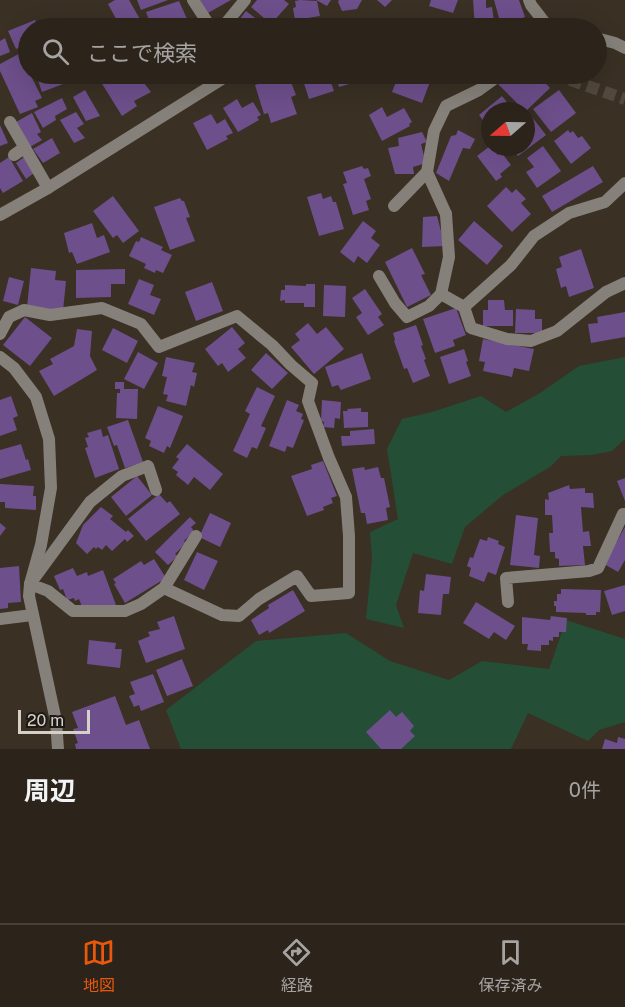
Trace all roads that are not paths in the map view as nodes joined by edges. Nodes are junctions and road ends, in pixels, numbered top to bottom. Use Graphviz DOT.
graph roads {
  1 [pos="193,0"];
  2 [pos="245,0"];
  3 [pos="529,0"];
  4 [pos="205,18"];
  5 [pos="230,18"];
  6 [pos="542,18"];
  7 [pos="607,41"];
  8 [pos="625,48"];
  9 [pos="209,84"];
  10 [pos="487,84"];
  11 [pos="10,122"];
  12 [pos="427,172"];
  13 [pos="625,183"];
  14 [pos="48,188"];
  15 [pos="394,206"];
  16 [pos="0,215"];
  17 [pos="379,276"];
  18 [pos="625,283"];
  19 [pos="441,294"];
  20 [pos="464,307"];
  21 [pos="0,334"];
  22 [pos="0,357"];
  23 [pos="156,490"];
  24 [pos="625,514"];
  25 [pos="196,536"];
  26 [pos="30,584"];
  27 [pos="164,588"];
  28 [pos="508,602"];
  29 [pos="32,615"];
  30 [pos="0,620"];
  31 [pos="58,749"];
  1 -- 4 [label="street"];
  2 -- 5 [label="street"];
  3 -- 6 [label="street"];
  7 -- 8 [label="street"];
  9 -- 14 [label="street"];
  10 -- 12 [label="street"];
  11 -- 14 [label="street"];
  12 -- 15 [label="street"];
  12 -- 19 [label="street"];
  13 -- 20 [label="street"];
  14 -- 16 [label="street"];
  17 -- 19 [label="street"];
  18 -- 20 [label="street"];
  19 -- 20 [label="street"];
  21 -- 27 [label="street"];
  22 -- 26 [label="street"];
  23 -- 26 [label="street"];
  24 -- 28 [label="street"];
  25 -- 27 [label="street"];
  26 -- 27 [label="street"];
  26 -- 29 [label="street"];
  29 -- 30 [label="street"];
  29 -- 31 [label="street"];
}
